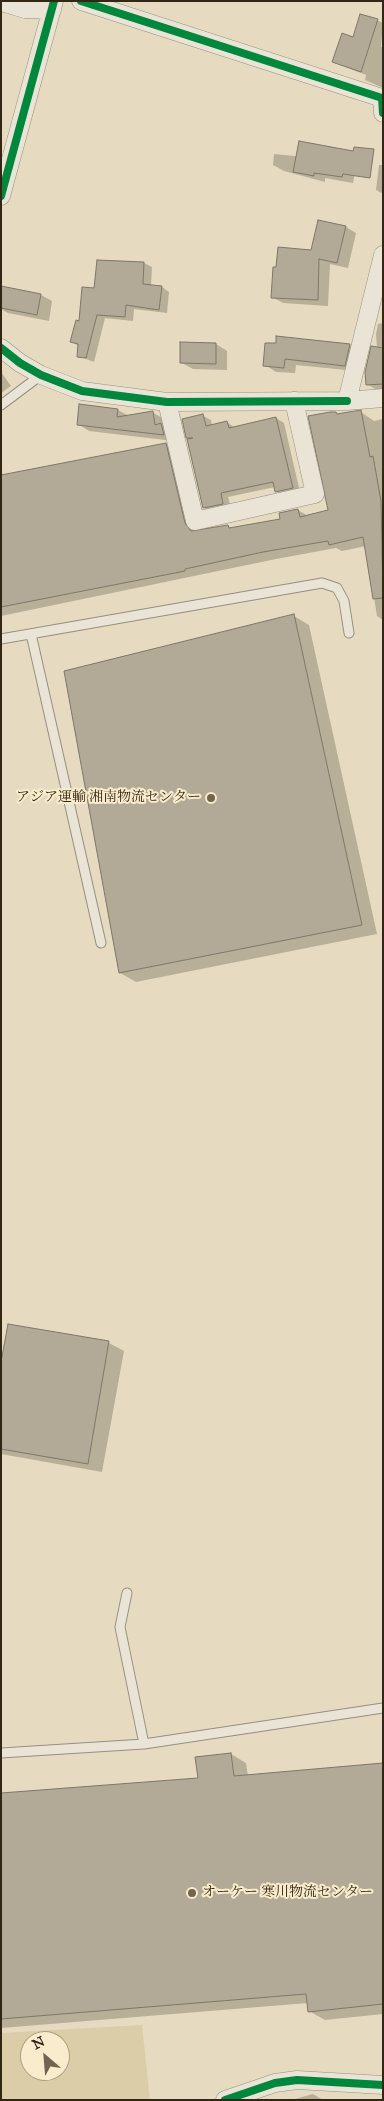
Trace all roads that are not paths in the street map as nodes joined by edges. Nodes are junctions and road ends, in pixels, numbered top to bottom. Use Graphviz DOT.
graph roads {
  1 [pos="81,1"];
  2 [pos="1,2"];
  3 [pos="53,6"];
  4 [pos="382,100"];
  5 [pos="1,196"];
  6 [pos="383,255"];
  7 [pos="379,278"];
  8 [pos="1,348"];
  9 [pos="41,375"];
  10 [pos="383,398"];
  11 [pos="294,401"];
  12 [pos="167,402"];
  13 [pos="347,402"];
  14 [pos="1,405"];
  15 [pos="350,633"];
  16 [pos="31,634"];
  17 [pos="1,639"];
  18 [pos="101,943"];
  19 [pos="127,1593"];
  20 [pos="383,1708"];
  21 [pos="144,1744"];
  22 [pos="1,1753"];
  23 [pos="383,2085"];
  24 [pos="224,2100"];
  1 -- 4 [label="street"];
  2 -- 3 [label="street"];
  3 -- 5 [label="street"];
  6 -- 7 [label="street"];
  7 -- 13 [label="street"];
  8 -- 9 [label="street"];
  9 -- 12 [label="street"];
  9 -- 14 [label="lane"];
  10 -- 13 [label="street"];
  11 -- 12 [label="street"];
  11 -- 12 [label="street"];
  11 -- 13 [label="street"];
  15 -- 16 [label="lane"];
  16 -- 17 [label="lane"];
  16 -- 18 [label="lane"];
  19 -- 21 [label="lane"];
  20 -- 21 [label="lane"];
  21 -- 22 [label="lane"];
  23 -- 24 [label="street"];
}
